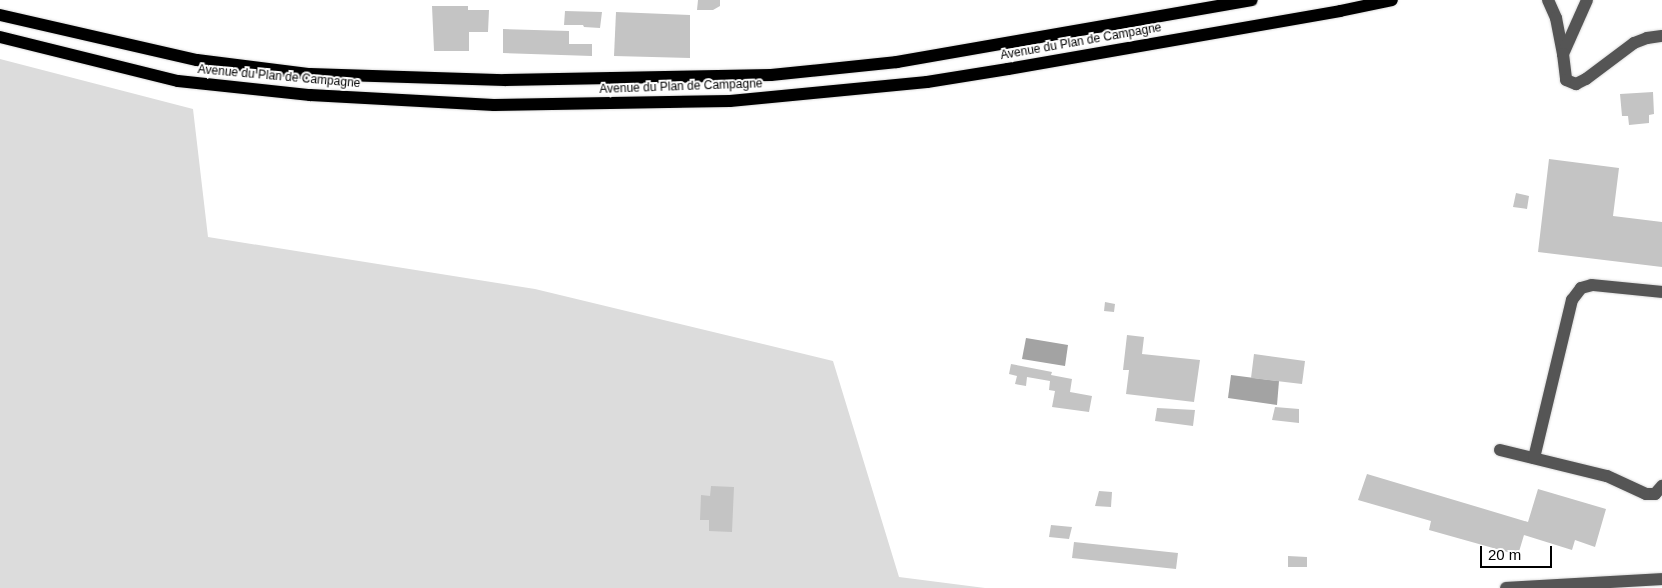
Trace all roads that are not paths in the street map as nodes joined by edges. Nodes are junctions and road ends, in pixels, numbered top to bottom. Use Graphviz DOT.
graph roads {
  1 [pos="1252,0"];
  2 [pos="1392,0"];
  3 [pos="1548,0"];
  4 [pos="1587,0"];
  5 [pos="0,15"];
  6 [pos="1662,36"];
  7 [pos="0,37"];
  8 [pos="1563,54"];
  9 [pos="1662,292"];
  10 [pos="1500,450"];
  11 [pos="1534,458"];
  12 [pos="1662,486"];
  13 [pos="1662,579"];
  14 [pos="1506,588"];
  1 -- 5 [label="main road, Avenue du Plan de Campagne"];
  2 -- 7 [label="main road, Avenue du Plan de Campagne"];
  3 -- 8 [label="street"];
  4 -- 8 [label="street"];
  6 -- 8 [label="street"];
  9 -- 11 [label="street"];
  10 -- 11 [label="street"];
  11 -- 12 [label="street"];
  13 -- 14 [label="street"];
}
